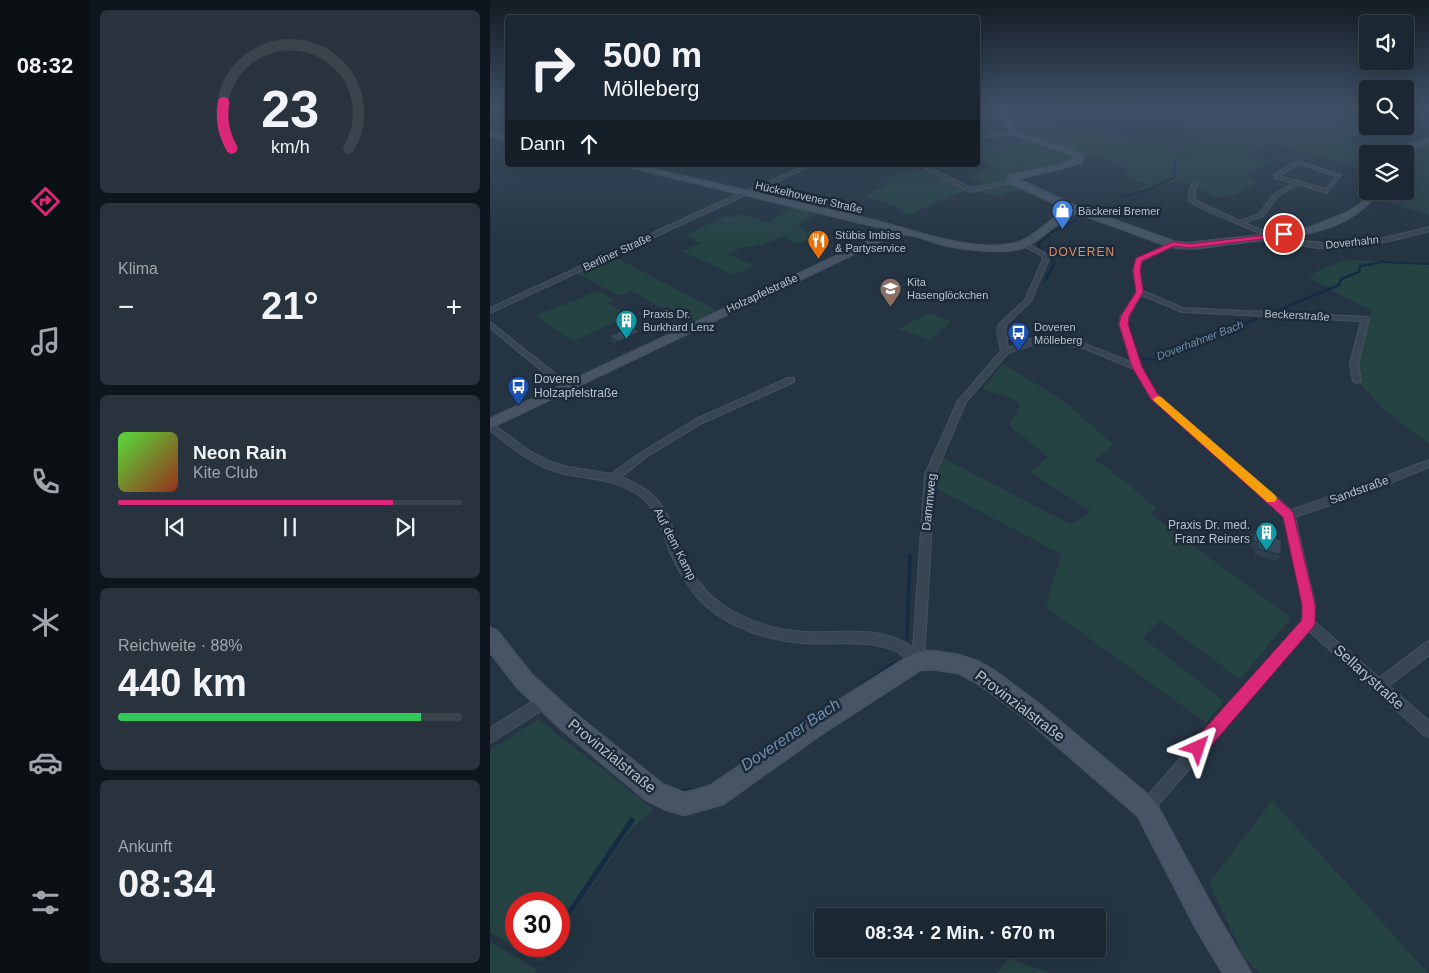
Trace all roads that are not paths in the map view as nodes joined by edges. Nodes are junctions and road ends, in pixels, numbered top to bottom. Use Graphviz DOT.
graph roads {
  1 [pos="1073,153"];
  2 [pos="633,167"];
  3 [pos="806,167"];
  4 [pos="925,167"];
  5 [pos="1014,181"];
  6 [pos="1195,183"];
  7 [pos="1297,183"];
  8 [pos="745,194"];
  9 [pos="1369,200"];
  10 [pos="1077,210"];
  11 [pos="1241,222"];
  12 [pos="1429,229"];
  13 [pos="900,231"];
  14 [pos="1274,236"];
  15 [pos="1024,244"];
  16 [pos="1173,244"];
  17 [pos="1140,292"];
  18 [pos="490,311"];
  19 [pos="490,324"];
  20 [pos="1002,334"];
  21 [pos="1034,342"];
  22 [pos="1005,351"];
  23 [pos="1137,367"];
  24 [pos="791,380"];
  25 [pos="1357,381"];
  26 [pos="567,387"];
  27 [pos="490,424"];
  28 [pos="1429,463"];
  29 [pos="612,478"];
  30 [pos="1289,515"];
  31 [pos="1308,623"];
  32 [pos="490,637"];
  33 [pos="1429,647"];
  34 [pos="915,657"];
  35 [pos="1378,686"];
  36 [pos="544,701"];
  37 [pos="1429,730"];
  38 [pos="490,736"];
  39 [pos="1146,808"];
  40 [pos="1238,973"];
  1 -- 5 [label="street"];
  2 -- 8 [label="street, Hückelhovener Straße"];
  3 -- 8 [label="street, Berliner Straße"];
  4 -- 5 [label="street"];
  5 -- 10 [label="street"];
  6 -- 11 [label="street, Doverhahn"];
  7 -- 7 [label="street"];
  7 -- 11 [label="street"];
  8 -- 13 [label="street, Hückelhovener Straße"];
  8 -- 18 [label="street, Berliner Straße"];
  9 -- 14 [label="street"];
  10 -- 15 [label="street"];
  10 -- 16 [label="street"];
  11 -- 14 [label="street, Doverhahn"];
  12 -- 14 [label="street, Doverhahn"];
  13 -- 15 [label="street, Hückelhovener Straße"];
  13 -- 26 [label="street, Holzapfelstraße"];
  14 -- 16 [label="street"];
  15 -- 20 [label="street"];
  16 -- 17 [label="street"];
  17 -- 23 [label="street"];
  17 -- 25 [label="street, Beckerstraße"];
  19 -- 26 [label="street"];
  20 -- 21 [label="street"];
  20 -- 22 [label="street"];
  21 -- 22 [label="street"];
  21 -- 23 [label="street"];
  22 -- 34 [label="street, Dammweg"];
  23 -- 30 [label="street"];
  24 -- 29 [label="street"];
  26 -- 27 [label="street, Holzapfelstraße"];
  27 -- 29 [label="street, Auf dem Kamp"];
  28 -- 30 [label="street, Sandstraße"];
  29 -- 34 [label="street, Auf dem Kamp"];
  30 -- 31 [label="street"];
  31 -- 35 [label="street, Sellarystraße"];
  31 -- 39 [label="street"];
  32 -- 36 [label="street, Provinzialstraße"];
  33 -- 35 [label="street"];
  34 -- 36 [label="street, Provinzialstraße"];
  34 -- 39 [label="street, Provinzialstraße"];
  35 -- 37 [label="street, Sellarystraße"];
  36 -- 38 [label="street"];
  39 -- 40 [label="street, Provinzialstraße"];
}
